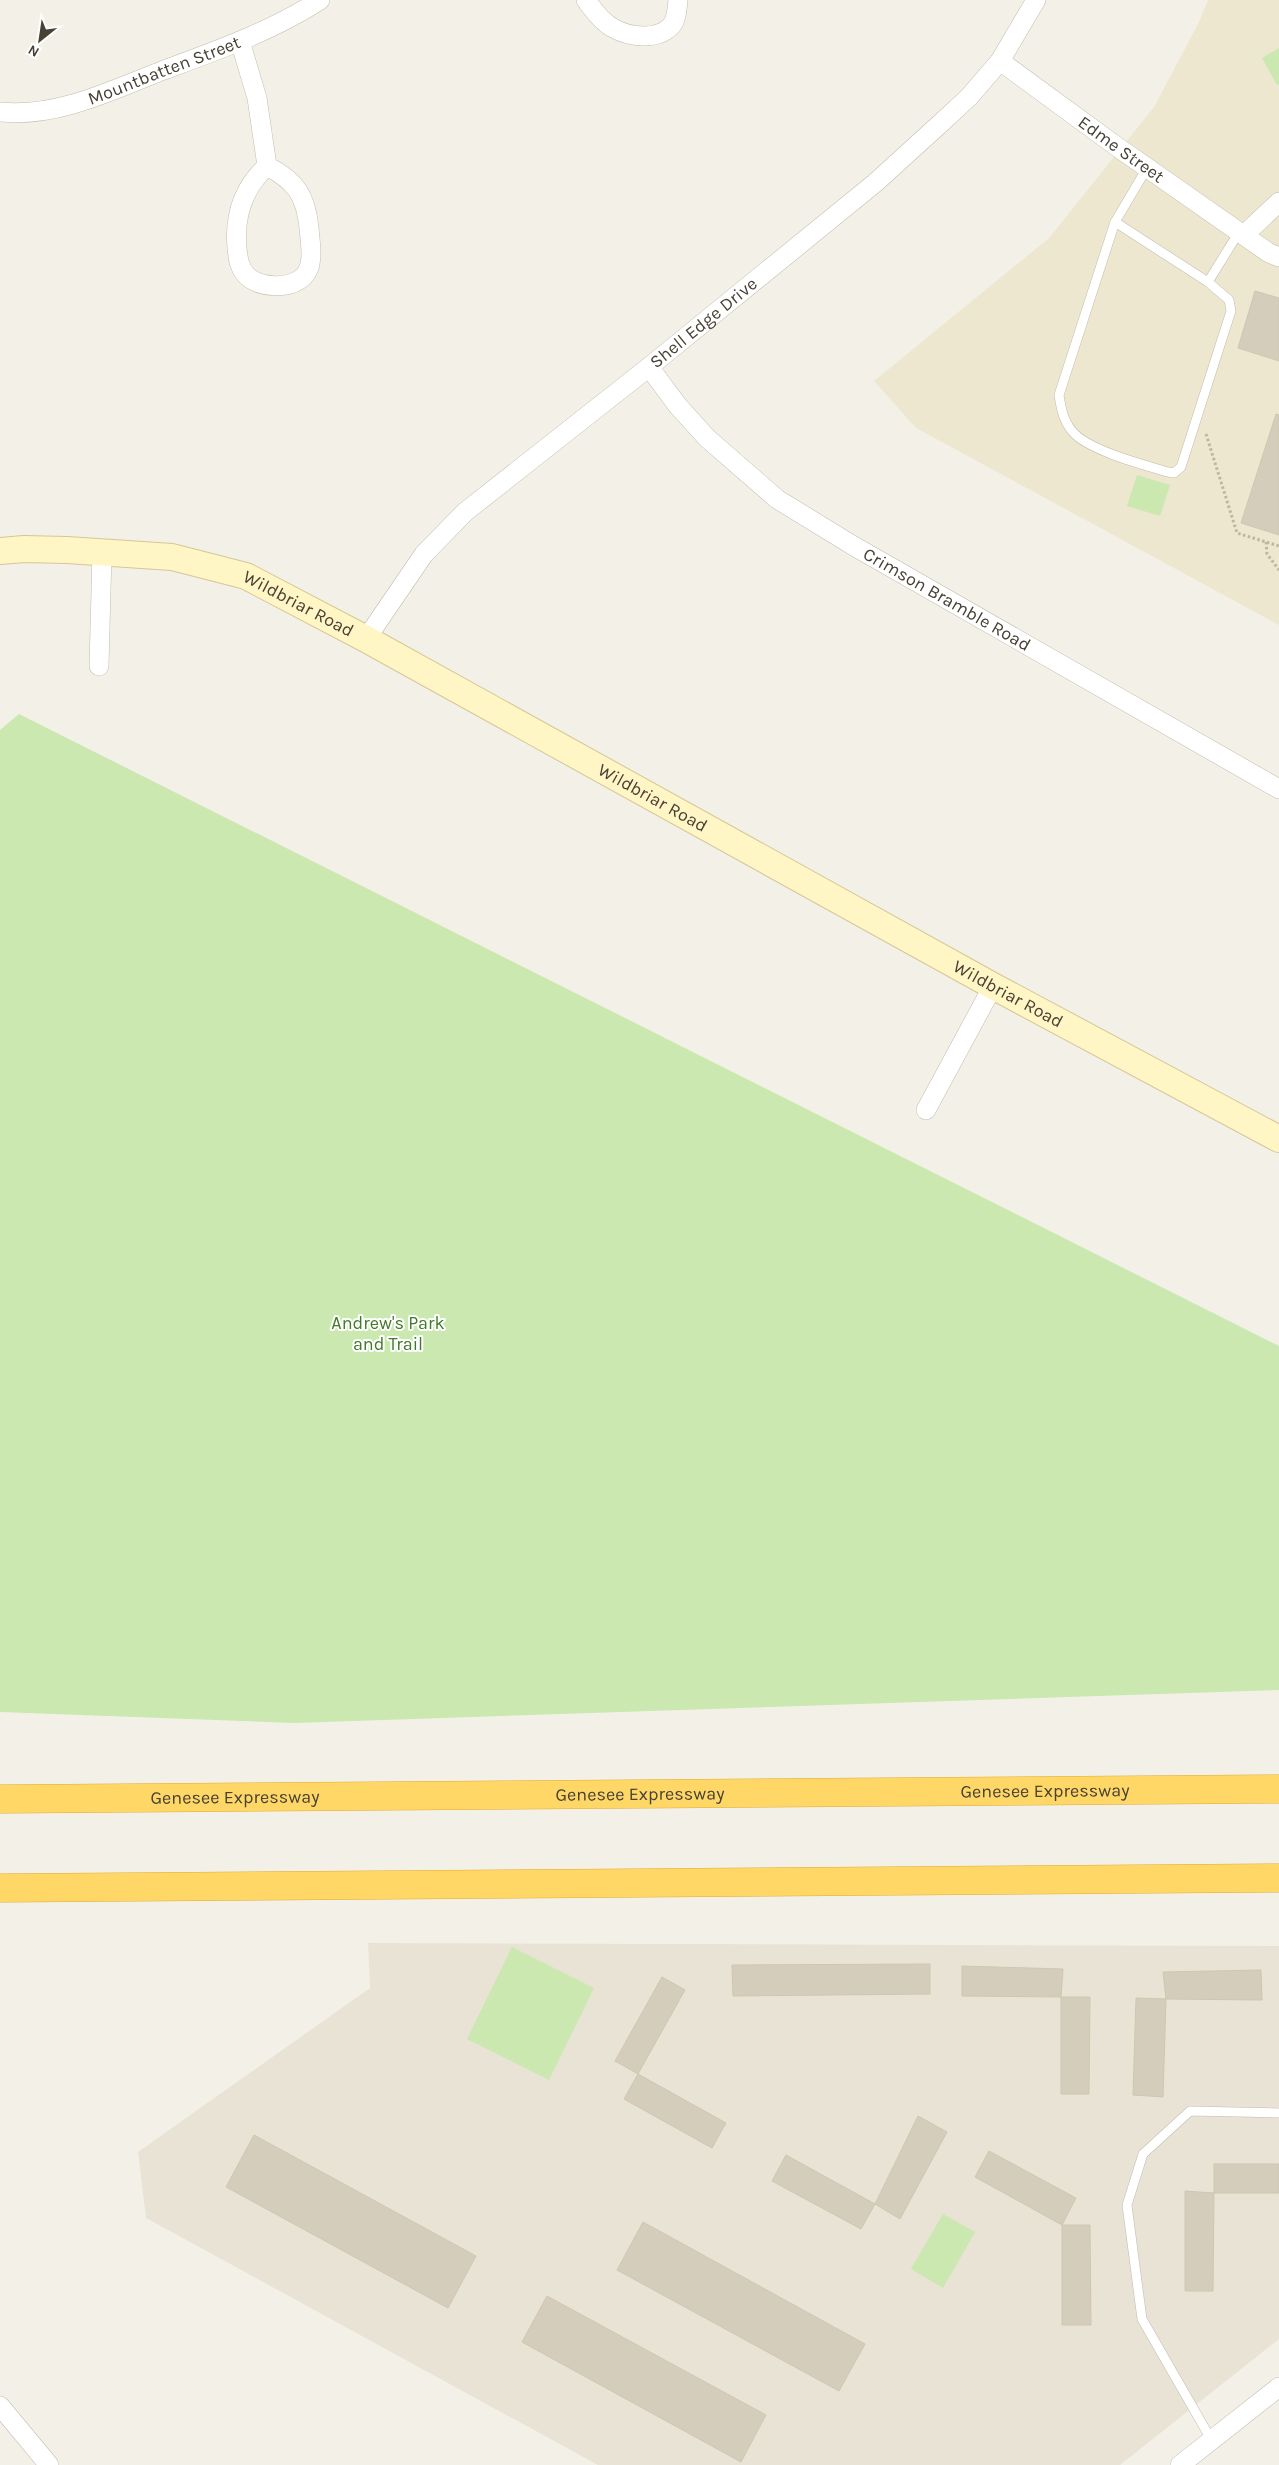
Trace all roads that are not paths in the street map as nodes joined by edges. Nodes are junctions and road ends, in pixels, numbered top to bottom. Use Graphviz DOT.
graph roads {
  1 [pos="320,0"];
  2 [pos="586,0"];
  3 [pos="678,0"];
  4 [pos="1036,0"];
  5 [pos="240,41"];
  6 [pos="1000,61"];
  7 [pos="0,112"];
  8 [pos="267,166"];
  9 [pos="1147,168"];
  10 [pos="1279,202"];
  11 [pos="1114,222"];
  12 [pos="1242,234"];
  13 [pos="1279,257"];
  14 [pos="1208,282"];
  15 [pos="649,367"];
  16 [pos="0,552"];
  17 [pos="102,553"];
  18 [pos="366,639"];
  19 [pos="99,666"];
  20 [pos="1279,789"];
  21 [pos="993,986"];
  22 [pos="926,1110"];
  23 [pos="1279,1139"];
  24 [pos="1279,1789"];
  25 [pos="0,1799"];
  26 [pos="1279,1878"];
  27 [pos="0,1888"];
  28 [pos="1279,2113"];
  29 [pos="1279,2387"];
  30 [pos="0,2406"];
  31 [pos="1212,2440"];
  32 [pos="49,2465"];
  33 [pos="1180,2465"];
  1 -- 5 [label="street, Mountbatten Street"];
  2 -- 3 [label="street"];
  4 -- 6 [label="street, Shell Edge Drive"];
  5 -- 7 [label="street, Mountbatten Street"];
  5 -- 8 [label="street"];
  6 -- 9 [label="street, Edme Street"];
  6 -- 15 [label="street, Shell Edge Drive"];
  8 -- 8 [label="street"];
  9 -- 11 [label="lane"];
  9 -- 12 [label="street, Edme Street"];
  10 -- 12 [label="street"];
  11 -- 14 [label="lane"];
  11 -- 14 [label="lane"];
  12 -- 13 [label="street, Edme Street"];
  12 -- 14 [label="lane"];
  15 -- 18 [label="street, Shell Edge Drive"];
  15 -- 20 [label="street, Crimson Bramble Road"];
  16 -- 17 [label="street, Wildbriar Road"];
  17 -- 18 [label="street, Wildbriar Road"];
  17 -- 19 [label="street"];
  18 -- 21 [label="street, Wildbriar Road"];
  21 -- 22 [label="street"];
  21 -- 23 [label="street, Wildbriar Road"];
  24 -- 25 [label="highway, Genesee Expressway"];
  26 -- 27 [label="highway"];
  28 -- 31 [label="lane"];
  29 -- 31 [label="street"];
  30 -- 32 [label="street"];
  31 -- 33 [label="street"];
}
